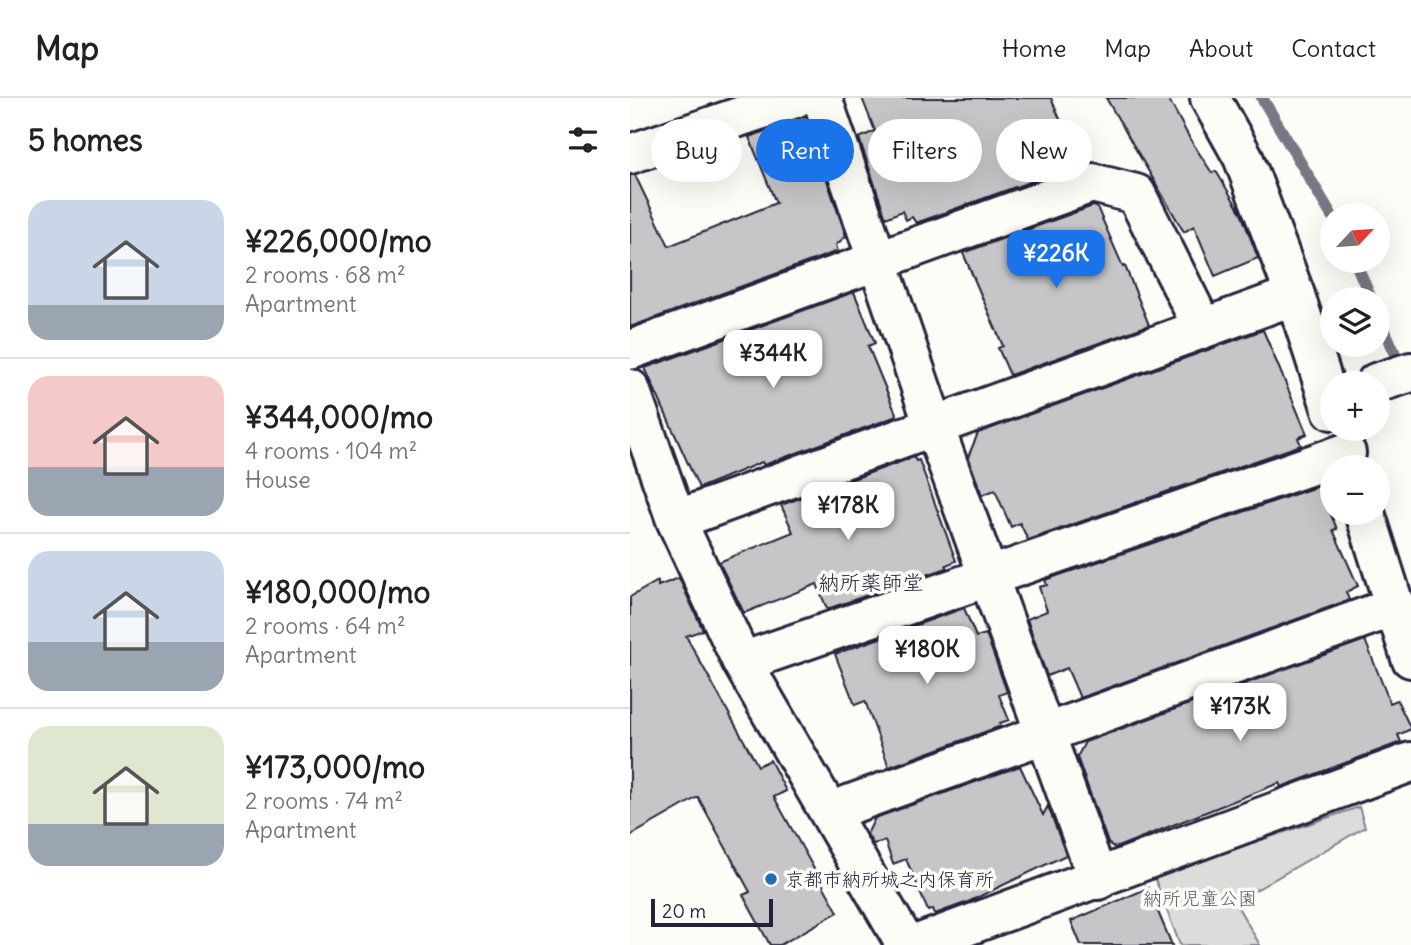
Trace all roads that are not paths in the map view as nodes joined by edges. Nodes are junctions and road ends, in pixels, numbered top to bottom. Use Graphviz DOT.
graph roads {
  1 [pos="795,98"];
  2 [pos="822,98"];
  3 [pos="1210,98"];
  4 [pos="630,154"];
  5 [pos="876,259"];
  6 [pos="1294,295"];
  7 [pos="1203,328"];
  8 [pos="630,350"];
  9 [pos="1320,372"];
  10 [pos="1411,372"];
  11 [pos="1390,379"];
  12 [pos="630,389"];
  13 [pos="934,426"];
  14 [pos="1320,434"];
  15 [pos="676,520"];
  16 [pos="1369,525"];
  17 [pos="988,576"];
  18 [pos="1396,606"];
  19 [pos="1411,658"];
  20 [pos="742,662"];
  21 [pos="1045,733"];
  22 [pos="1411,762"];
  23 [pos="829,812"];
  24 [pos="1098,880"];
  25 [pos="906,945"];
  26 [pos="915,945"];
  1 -- 4 [label="street"];
  2 -- 5 [label="street"];
  3 -- 6 [label="street"];
  5 -- 7 [label="street"];
  5 -- 8 [label="street"];
  5 -- 13 [label="street"];
  6 -- 7 [label="street"];
  6 -- 9 [label="street"];
  7 -- 13 [label="street"];
  10 -- 11 [label="street"];
  12 -- 15 [label="street"];
  13 -- 15 [label="street"];
  13 -- 17 [label="street"];
  14 -- 17 [label="street"];
  15 -- 20 [label="street"];
  16 -- 18 [label="street"];
  17 -- 20 [label="street"];
  17 -- 21 [label="street"];
  18 -- 19 [label="street"];
  18 -- 21 [label="street"];
  20 -- 23 [label="street"];
  21 -- 23 [label="street"];
  21 -- 24 [label="street"];
  22 -- 24 [label="street"];
  23 -- 25 [label="street"];
  24 -- 26 [label="street"];
}
